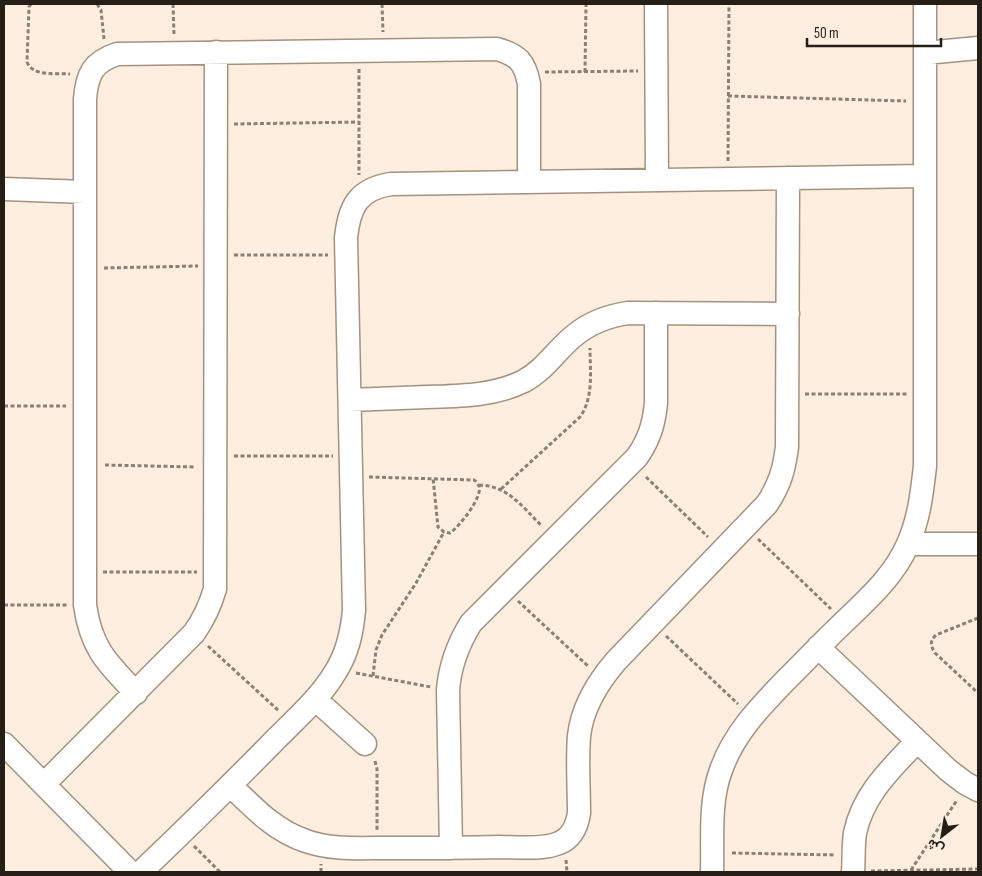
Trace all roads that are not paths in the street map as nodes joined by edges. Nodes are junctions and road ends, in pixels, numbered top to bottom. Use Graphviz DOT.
graph roads {
  1 [pos="656,4"];
  2 [pos="925,4"];
  3 [pos="978,48"];
  4 [pos="216,52"];
  5 [pos="925,53"];
  6 [pos="924,176"];
  7 [pos="788,178"];
  8 [pos="657,180"];
  9 [pos="529,182"];
  10 [pos="4,189"];
  11 [pos="85,192"];
  12 [pos="656,313"];
  13 [pos="788,314"];
  14 [pos="350,400"];
  15 [pos="908,544"];
  16 [pos="978,544"];
  17 [pos="818,647"];
  18 [pos="136,693"];
  19 [pos="315,699"];
  20 [pos="917,741"];
  21 [pos="4,744"];
  22 [pos="365,744"];
  23 [pos="44,784"];
  24 [pos="231,786"];
  25 [pos="973,787"];
  26 [pos="451,848"];
  27 [pos="712,862"];
  28 [pos="854,866"];
  29 [pos="130,872"];
  30 [pos="141,872"];
  1 -- 8 [label="street"];
  2 -- 5 [label="street"];
  3 -- 5 [label="street"];
  4 -- 9 [label="street"];
  4 -- 11 [label="street"];
  4 -- 18 [label="street"];
  5 -- 6 [label="street"];
  6 -- 7 [label="street"];
  6 -- 15 [label="street"];
  7 -- 8 [label="street"];
  7 -- 13 [label="street"];
  8 -- 9 [label="street"];
  9 -- 14 [label="street"];
  10 -- 11 [label="street"];
  11 -- 18 [label="street"];
  12 -- 13 [label="street"];
  12 -- 14 [label="street"];
  12 -- 26 [label="street"];
  13 -- 26 [label="street"];
  14 -- 19 [label="street"];
  15 -- 16 [label="street"];
  15 -- 17 [label="street"];
  17 -- 20 [label="street"];
  17 -- 27 [label="street"];
  18 -- 23 [label="street"];
  19 -- 22 [label="street"];
  19 -- 24 [label="street"];
  20 -- 25 [label="street"];
  20 -- 28 [label="street"];
  21 -- 23 [label="street"];
  23 -- 29 [label="street"];
  24 -- 26 [label="street"];
  24 -- 30 [label="street"];
}
